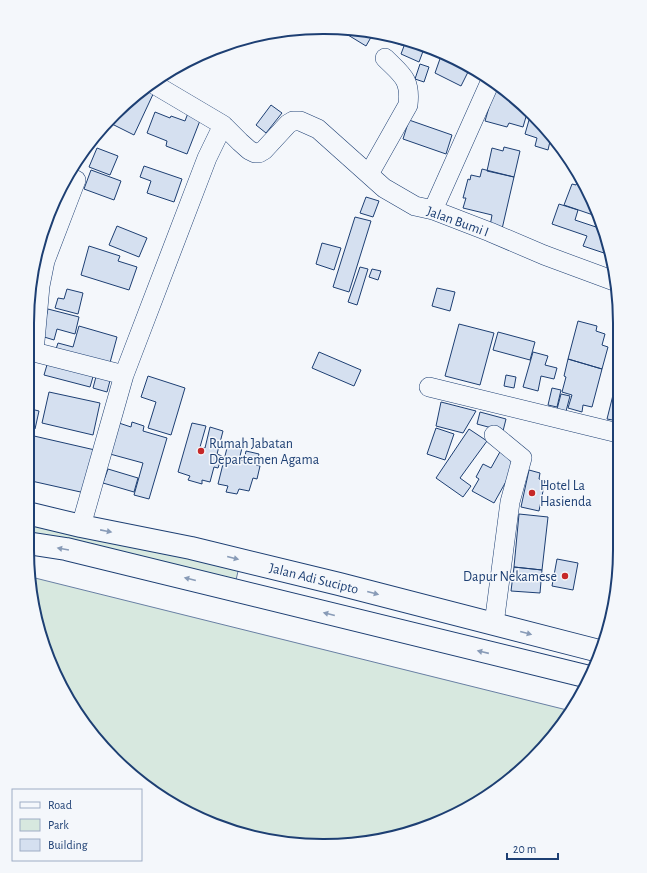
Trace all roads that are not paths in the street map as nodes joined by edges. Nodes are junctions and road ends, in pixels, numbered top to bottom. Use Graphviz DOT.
graph roads {
  1 [pos="385,58"];
  2 [pos="159,86"];
  3 [pos="488,86"];
  4 [pos="223,125"];
  5 [pos="369,174"];
  6 [pos="76,180"];
  7 [pos="432,210"];
  8 [pos="610,279"];
  9 [pos="34,330"];
  10 [pos="34,353"];
  11 [pos="124,375"];
  12 [pos="429,387"];
  13 [pos="613,432"];
  14 [pos="494,435"];
  15 [pos="34,515"];
  16 [pos="81,526"];
  17 [pos="34,544"];
  18 [pos="494,624"];
  19 [pos="578,646"];
  20 [pos="595,650"];
  21 [pos="581,675"];
  1 -- 5 [label="street"];
  2 -- 4 [label="street"];
  3 -- 7 [label="street"];
  4 -- 5 [label="street, Jalan Bumi I"];
  4 -- 11 [label="street"];
  5 -- 7 [label="street, Jalan Bumi I"];
  6 -- 9 [label="street"];
  7 -- 8 [label="street, Jalan Bumi I"];
  10 -- 11 [label="street"];
  11 -- 16 [label="street"];
  12 -- 13 [label="street"];
  14 -- 18 [label="street"];
  15 -- 16 [label="highway, Jalan Adi Sucipto"];
  16 -- 18 [label="highway, Jalan Adi Sucipto, one-way"];
  21 -- 17 [label="highway, one-way"];
  18 -- 19 [label="highway, Jalan Adi Sucipto, one-way"];
  19 -- 20 [label="highway, Jalan Adi Sucipto"];
  19 -- 21 [label="highway"];
}
